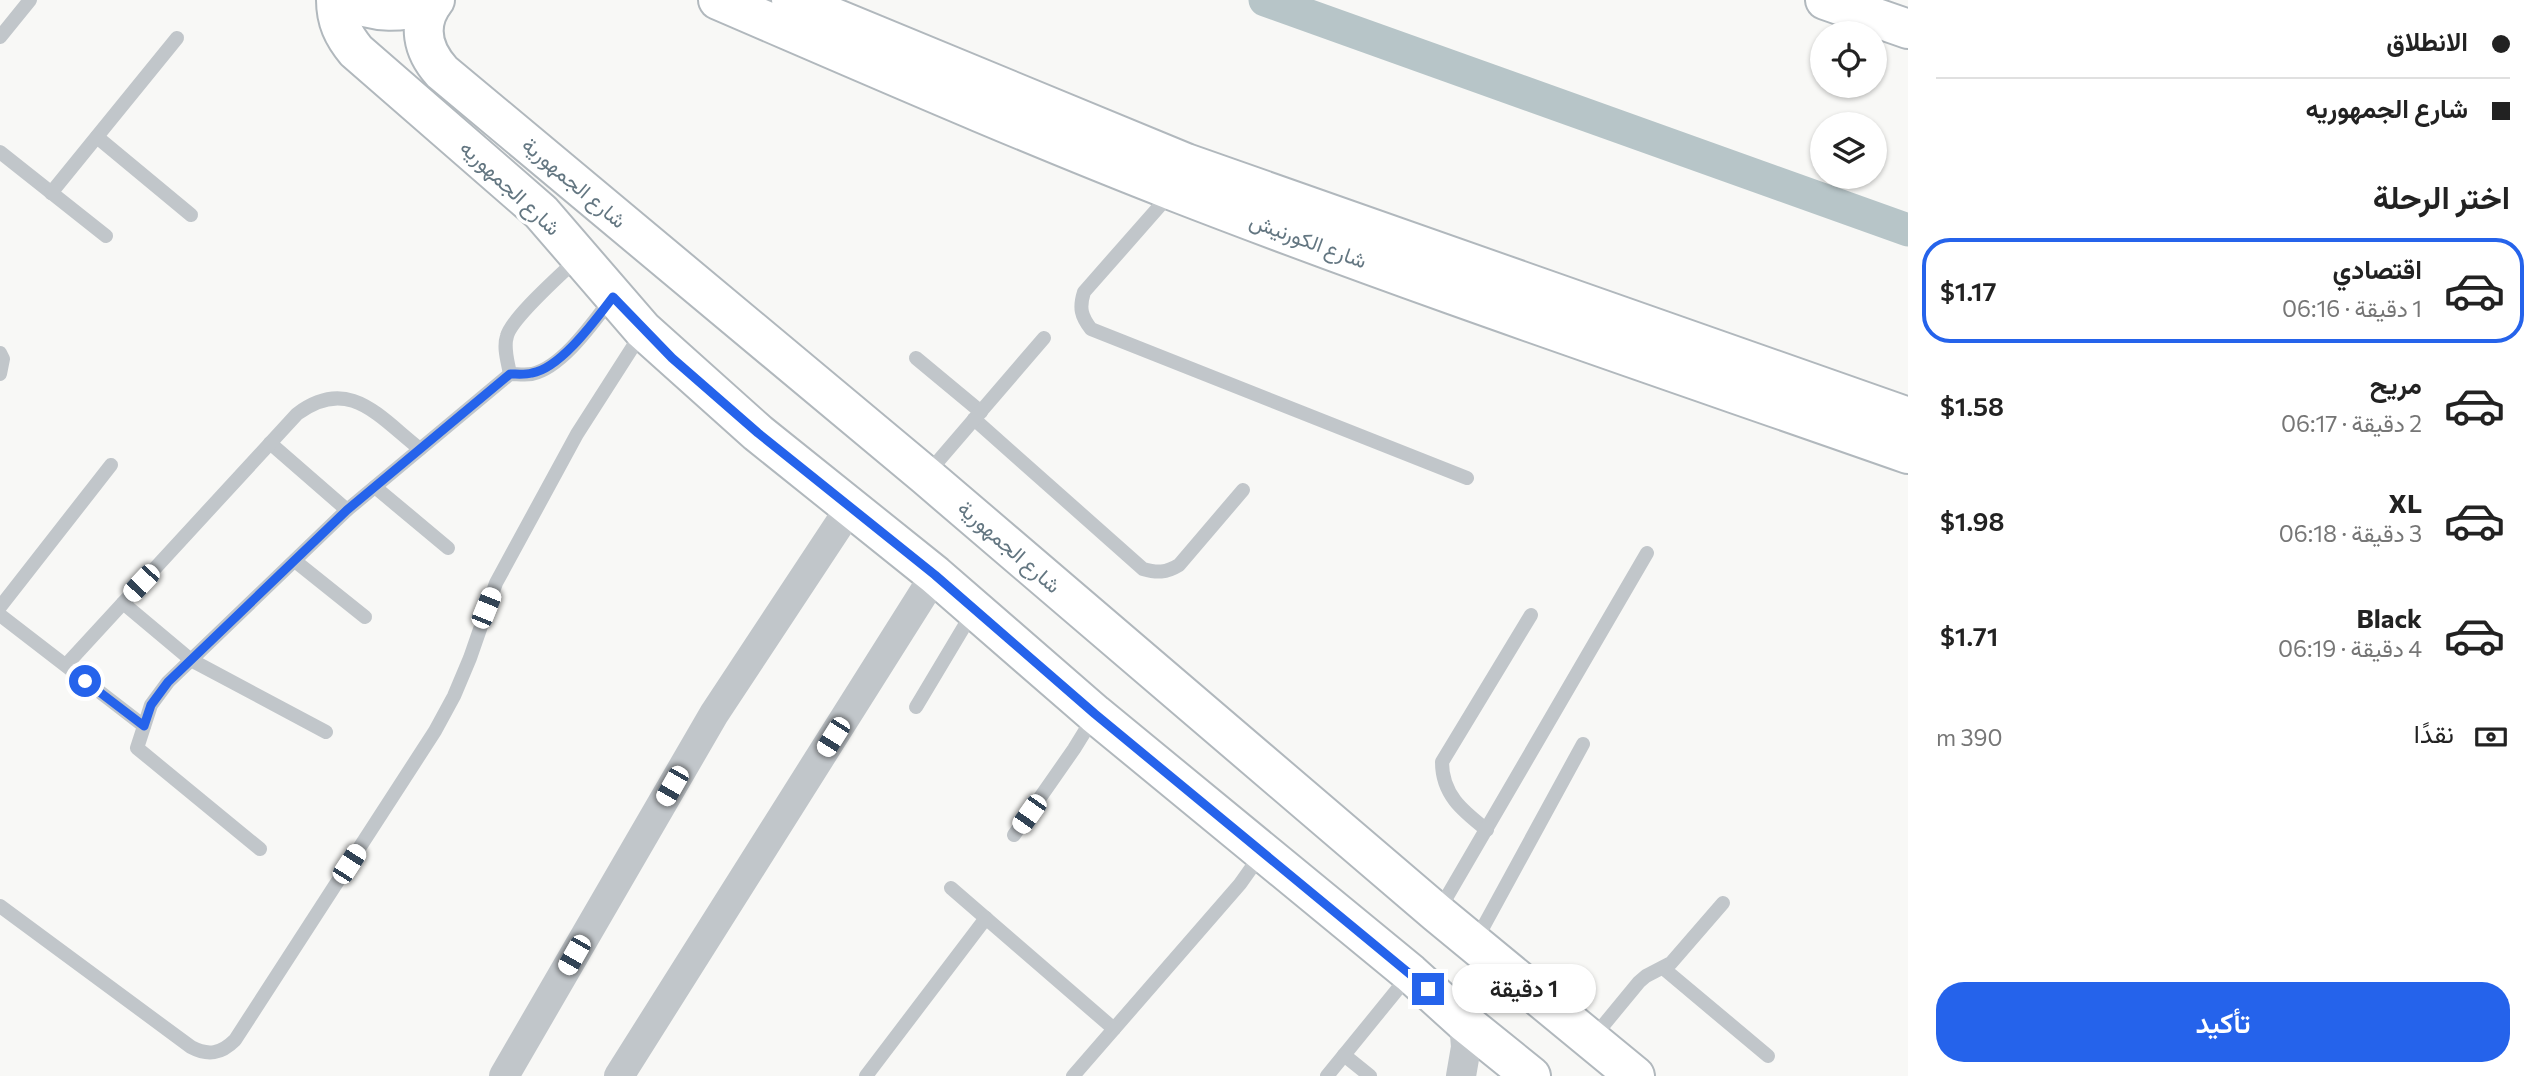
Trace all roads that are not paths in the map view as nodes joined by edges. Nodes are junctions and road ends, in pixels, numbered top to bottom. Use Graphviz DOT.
graph roads {
  1 [pos="30,0"];
  2 [pos="335,0"];
  3 [pos="348,0"];
  4 [pos="718,0"];
  5 [pos="791,0"];
  6 [pos="1825,0"];
  7 [pos="433,3"];
  8 [pos="1908,29"];
  9 [pos="0,37"];
  10 [pos="177,38"];
  11 [pos="97,136"];
  12 [pos="0,152"];
  13 [pos="1172,191"];
  14 [pos="51,193"];
  15 [pos="191,215"];
  16 [pos="106,236"];
  17 [pos="580,257"];
  18 [pos="613,297"];
  19 [pos="643,330"];
  20 [pos="1044,338"];
  21 [pos="0,353"];
  22 [pos="916,358"];
  23 [pos="0,374"];
  24 [pos="510,374"];
  25 [pos="977,415"];
  26 [pos="1908,417"];
  27 [pos="271,443"];
  28 [pos="421,449"];
  29 [pos="1908,454"];
  30 [pos="111,465"];
  31 [pos="926,475"];
  32 [pos="1467,478"];
  33 [pos="375,487"];
  34 [pos="1243,490"];
  35 [pos="850,508"];
  36 [pos="347,510"];
  37 [pos="449,548"];
  38 [pos="1647,553"];
  39 [pos="295,561"];
  40 [pos="935,575"];
  41 [pos="123,603"];
  42 [pos="0,607"];
  43 [pos="975,608"];
  44 [pos="0,615"];
  45 [pos="1531,615"];
  46 [pos="365,617"];
  47 [pos="191,660"];
  48 [pos="66,665"];
  49 [pos="916,707"];
  50 [pos="1095,714"];
  51 [pos="144,726"];
  52 [pos="326,732"];
  53 [pos="1583,744"];
  54 [pos="1487,830"];
  55 [pos="1014,835"];
  56 [pos="260,849"];
  57 [pos="1263,852"];
  58 [pos="951,888"];
  59 [pos="1723,903"];
  60 [pos="0,906"];
  61 [pos="1437,913"];
  62 [pos="986,918"];
  63 [pos="1475,944"];
  64 [pos="1663,968"];
  65 [pos="1410,973"];
  66 [pos="1464,1022"];
  67 [pos="1114,1029"];
  68 [pos="1592,1040"];
  69 [pos="1344,1055"];
  70 [pos="1768,1056"];
  71 [pos="1629,1074"];
  72 [pos="504,1076"];
  73 [pos="619,1076"];
  74 [pos="866,1076"];
  75 [pos="1073,1076"];
  76 [pos="1327,1076"];
  77 [pos="1370,1076"];
  78 [pos="1461,1076"];
  79 [pos="1531,1076"];
  1 -- 9 [label="lane"];
  2 -- 17 [label="main road, شارع الجمهوريه"];
  3 -- 7 [label="main road"];
  4 -- 13 [label="main road, شارع الكورنيش"];
  5 -- 26 [label="main road, شارع الكورنيش"];
  6 -- 8 [label="main road"];
  7 -- 31 [label="main road, شارع الجمهورية"];
  10 -- 11 [label="lane"];
  11 -- 14 [label="lane"];
  11 -- 15 [label="lane"];
  12 -- 14 [label="lane"];
  13 -- 29 [label="main road, شارع الكورنيش"];
  13 -- 32 [label="lane"];
  14 -- 16 [label="lane"];
  17 -- 18 [label="main road, شارع الجمهوريه"];
  17 -- 24 [label="lane"];
  18 -- 19 [label="main road, شارع الجمهوريه"];
  18 -- 24 [label="lane"];
  19 -- 35 [label="main road, شارع الجمهوريه"];
  19 -- 60 [label="lane"];
  20 -- 25 [label="lane"];
  21 -- 23 [label="lane"];
  22 -- 25 [label="lane"];
  24 -- 28 [label="lane"];
  25 -- 31 [label="lane"];
  25 -- 34 [label="lane"];
  27 -- 28 [label="lane"];
  27 -- 36 [label="lane"];
  27 -- 41 [label="lane"];
  28 -- 33 [label="lane"];
  30 -- 42 [label="lane"];
  31 -- 61 [label="main road, شارع الجمهورية"];
  33 -- 36 [label="lane"];
  33 -- 37 [label="lane"];
  35 -- 40 [label="main road, شارع الجمهوريه"];
  35 -- 72 [label="street"];
  36 -- 39 [label="lane"];
  38 -- 54 [label="lane"];
  39 -- 46 [label="lane"];
  39 -- 47 [label="lane"];
  40 -- 43 [label="main road, شارع الجمهوريه"];
  40 -- 73 [label="street"];
  41 -- 47 [label="lane"];
  41 -- 48 [label="lane"];
  43 -- 49 [label="lane"];
  43 -- 50 [label="main road, شارع الجمهوريه"];
  44 -- 48 [label="lane"];
  45 -- 54 [label="lane"];
  47 -- 51 [label="lane"];
  47 -- 52 [label="lane"];
  48 -- 51 [label="lane"];
  50 -- 55 [label="lane"];
  50 -- 57 [label="main road, شارع الجمهوريه"];
  51 -- 56 [label="lane"];
  53 -- 63 [label="lane"];
  54 -- 61 [label="lane"];
  57 -- 65 [label="main road, شارع الجمهوريه"];
  57 -- 67 [label="lane"];
  58 -- 62 [label="lane"];
  59 -- 64 [label="lane"];
  61 -- 63 [label="main road, شارع الجمهورية"];
  62 -- 67 [label="lane"];
  62 -- 74 [label="lane"];
  63 -- 68 [label="main road, شارع الجمهورية"];
  64 -- 68 [label="lane"];
  64 -- 70 [label="lane"];
  65 -- 66 [label="main road, شارع الجمهوريه"];
  65 -- 69 [label="lane"];
  66 -- 78 [label="street"];
  66 -- 79 [label="main road, شارع الجمهوريه"];
  67 -- 75 [label="lane"];
  68 -- 71 [label="main road, شارع الجمهورية"];
  69 -- 76 [label="lane"];
  69 -- 77 [label="lane"];
}
